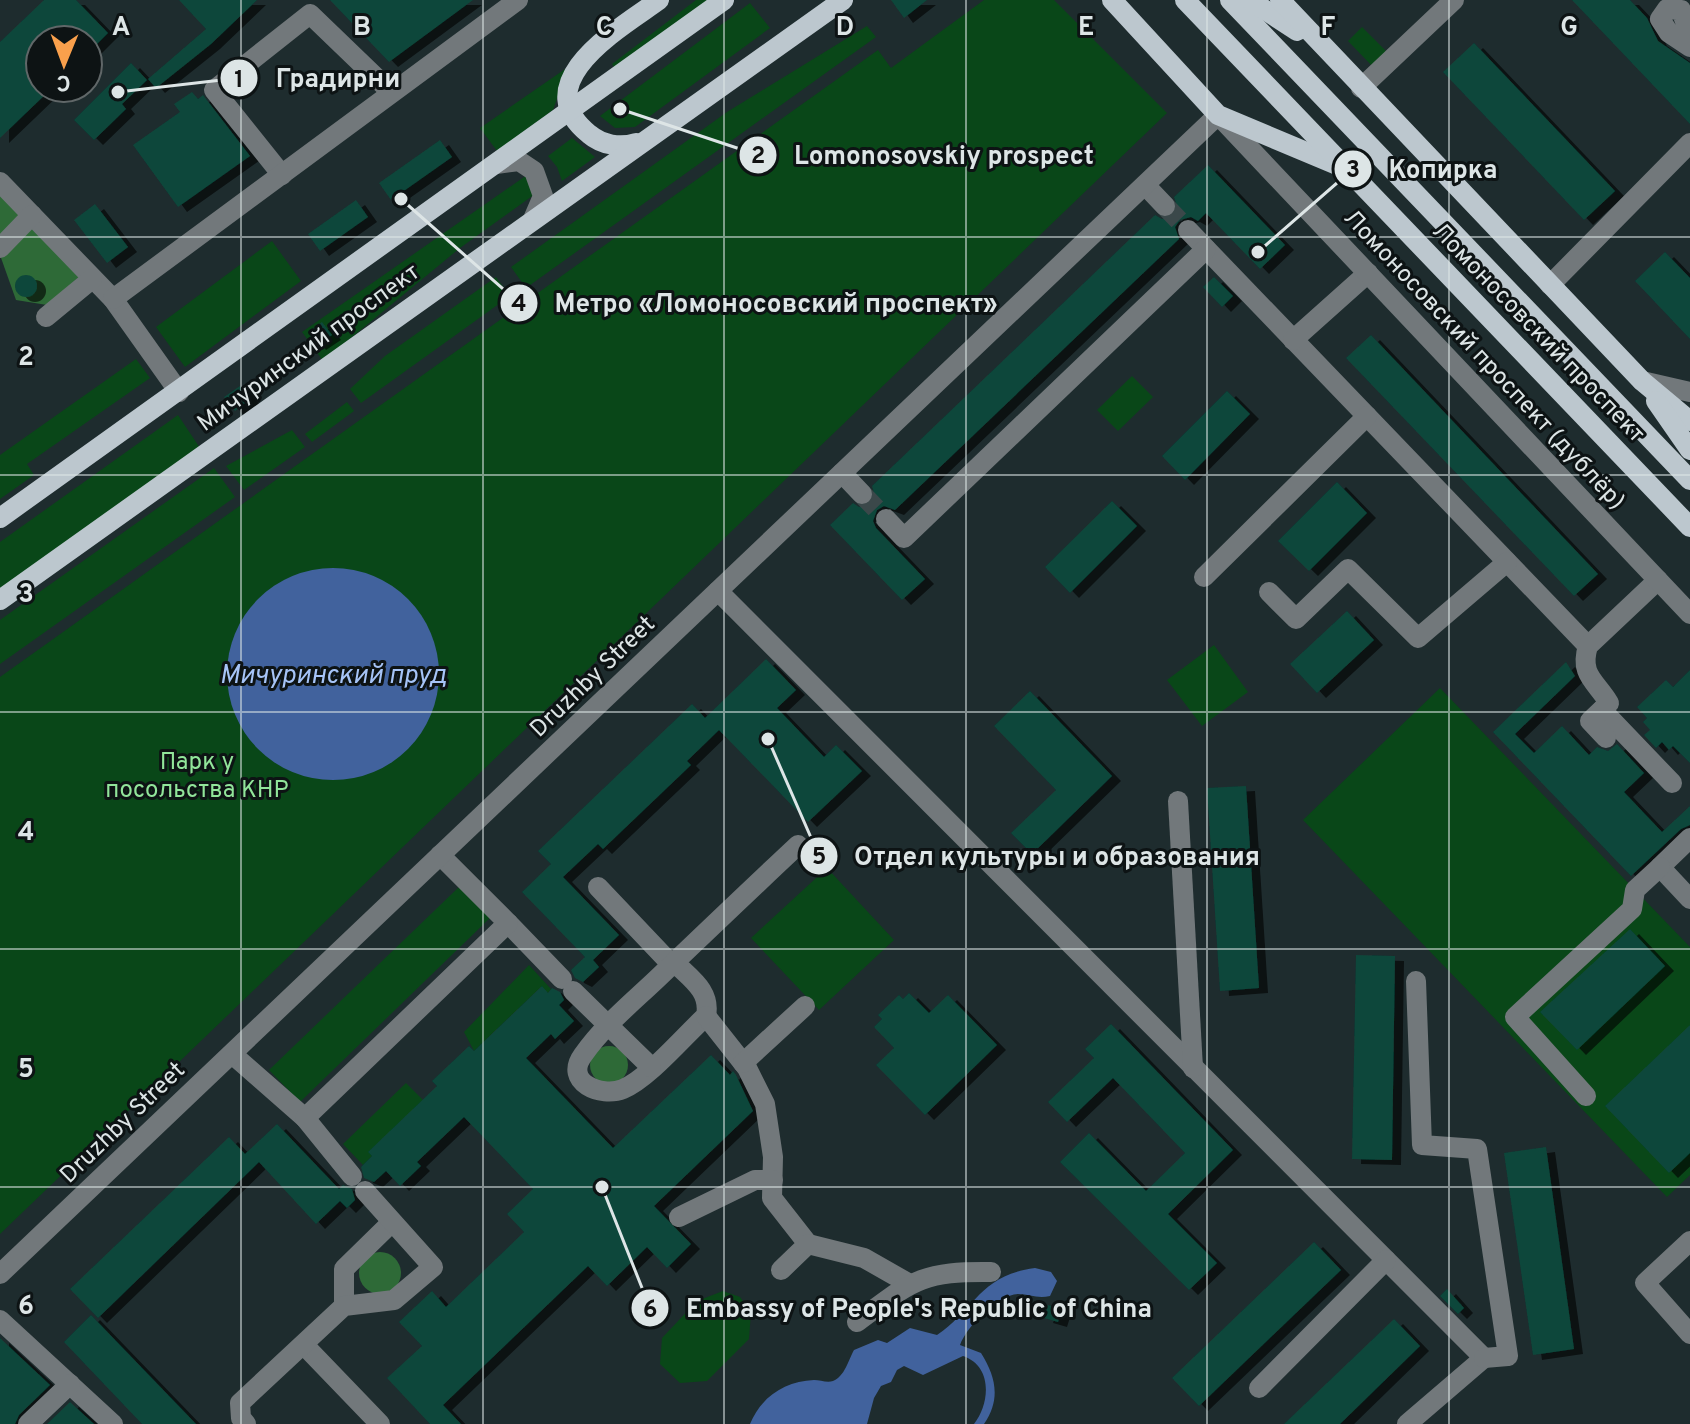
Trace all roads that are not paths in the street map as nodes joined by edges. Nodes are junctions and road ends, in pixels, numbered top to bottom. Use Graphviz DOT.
graph roads {
  1 [pos="518,0"];
  2 [pos="659,0"];
  3 [pos="724,0"];
  4 [pos="843,0"];
  5 [pos="1112,0"];
  6 [pos="1185,0"];
  7 [pos="1230,0"];
  8 [pos="1250,0"];
  9 [pos="1280,0"];
  10 [pos="1454,0"];
  11 [pos="1690,35"];
  12 [pos="1690,47"];
  13 [pos="1324,49"];
  14 [pos="1361,88"];
  15 [pos="391,92"];
  16 [pos="572,110"];
  17 [pos="1218,115"];
  18 [pos="643,140"];
  19 [pos="1690,143"];
  20 [pos="496,164"];
  21 [pos="1349,170"];
  22 [pos="282,175"];
  23 [pos="0,182"];
  24 [pos="1145,185"];
  25 [pos="1165,206"];
  26 [pos="32,215"];
  27 [pos="534,217"];
  28 [pos="1188,230"];
  29 [pos="0,248"];
  30 [pos="1206,249"];
  31 [pos="1368,273"];
  32 [pos="92,279"];
  33 [pos="1550,285"];
  34 [pos="113,299"];
  35 [pos="46,317"];
  36 [pos="1293,340"];
  37 [pos="1642,381"];
  38 [pos="179,392"];
  39 [pos="1690,392"];
  40 [pos="1367,416"];
  41 [pos="1690,421"];
  42 [pos="1690,450"];
  43 [pos="842,473"];
  44 [pos="1690,480"];
  45 [pos="862,494"];
  46 [pos="0,518"];
  47 [pos="886,519"];
  48 [pos="1690,527"];
  49 [pos="1507,562"];
  50 [pos="1204,577"];
  51 [pos="1658,580"];
  52 [pos="718,591"];
  53 [pos="1269,592"];
  54 [pos="0,600"];
  55 [pos="1690,614"];
  56 [pos="1588,646"];
  57 [pos="1602,710"];
  58 [pos="1606,738"];
  59 [pos="1672,783"];
  60 [pos="1178,801"];
  61 [pos="1690,838"];
  62 [pos="798,845"];
  63 [pos="440,855"];
  64 [pos="1660,867"];
  65 [pos="598,887"];
  66 [pos="1690,899"];
  67 [pos="508,923"];
  68 [pos="673,964"];
  69 [pos="1416,981"];
  70 [pos="805,1006"];
  71 [pos="706,1016"];
  72 [pos="609,1024"];
  73 [pos="232,1054"];
  74 [pos="743,1063"];
  75 [pos="651,1067"];
  76 [pos="1193,1068"];
  77 [pos="1586,1096"];
  78 [pos="305,1118"];
  79 [pos="773,1180"];
  80 [pos="679,1217"];
  81 [pos="392,1222"];
  82 [pos="1690,1241"];
  83 [pos="808,1244"];
  84 [pos="1386,1260"];
  85 [pos="781,1270"];
  86 [pos="991,1272"];
  87 [pos="0,1274"];
  88 [pos="908,1283"];
  89 [pos="344,1306"];
  90 [pos="0,1320"];
  91 [pos="857,1322"];
  92 [pos="1690,1334"];
  93 [pos="304,1345"];
  94 [pos="1484,1358"];
  95 [pos="70,1384"];
  96 [pos="1259,1388"];
  97 [pos="28,1424"];
  98 [pos="113,1424"];
  99 [pos="246,1424"];
  100 [pos="380,1424"];
  101 [pos="1407,1424"];
  1 -- 15 [label="street"];
  2 -- 16 [label="main road"];
  3 -- 16 [label="main road, Мичуринский проспект"];
  4 -- 18 [label="main road, Мичуринский проспект"];
  5 -- 17 [label="main road, Ломоносовский проспект (дублёр)"];
  6 -- 21 [label="main road, Ломоносовский проспект"];
  7 -- 44 [label="main road, Ломоносовский проспект"];
  8 -- 13 [label="main road"];
  9 -- 13 [label="main road"];
  10 -- 14 [label="street"];
  11 -- 12 [label="street"];
  13 -- 14 [label="main road"];
  14 -- 33 [label="main road"];
  15 -- 22 [label="street"];
  15 -- 22 [label="street"];
  16 -- 18 [label="main road"];
  16 -- 20 [label="main road, Мичуринский проспект"];
  17 -- 21 [label="main road"];
  17 -- 24 [label="street, Druzhby Street"];
  17 -- 31 [label="street, Ломоносовский проспект (дублёр)"];
  18 -- 27 [label="main road, Мичуринский проспект"];
  19 -- 33 [label="street"];
  20 -- 27 [label="street"];
  20 -- 38 [label="main road, Мичуринский проспект"];
  21 -- 48 [label="main road, Ломоносовский проспект"];
  22 -- 34 [label="street"];
  23 -- 26 [label="street"];
  24 -- 25 [label="street"];
  24 -- 43 [label="street, Druzhby Street"];
  26 -- 29 [label="street"];
  26 -- 32 [label="street"];
  27 -- 54 [label="main road, Мичуринский проспект"];
  28 -- 30 [label="street"];
  30 -- 36 [label="street"];
  30 -- 47 [label="street"];
  31 -- 36 [label="street"];
  31 -- 51 [label="street, Ломоносовский проспект (дублёр)"];
  32 -- 34 [label="street"];
  32 -- 35 [label="street"];
  33 -- 37 [label="main road"];
  34 -- 38 [label="street"];
  36 -- 40 [label="street"];
  37 -- 39 [label="street"];
  37 -- 41 [label="main road"];
  37 -- 42 [label="main road"];
  38 -- 46 [label="main road, Мичуринский проспект"];
  40 -- 49 [label="street"];
  40 -- 50 [label="street"];
  43 -- 45 [label="street"];
  43 -- 52 [label="street, Druzhby Street"];
  49 -- 53 [label="street"];
  49 -- 56 [label="street"];
  51 -- 55 [label="street, Ломоносовский проспект (дублёр)"];
  51 -- 56 [label="street"];
  52 -- 63 [label="street, Druzhby Street"];
  52 -- 76 [label="street"];
  56 -- 57 [label="street"];
  57 -- 58 [label="street"];
  57 -- 59 [label="street"];
  60 -- 76 [label="street"];
  61 -- 64 [label="street"];
  62 -- 68 [label="street"];
  63 -- 67 [label="street"];
  63 -- 73 [label="street, Druzhby Street"];
  64 -- 66 [label="street"];
  64 -- 77 [label="street"];
  65 -- 68 [label="street"];
  67 -- 72 [label="street"];
  67 -- 78 [label="street"];
  68 -- 71 [label="street"];
  68 -- 72 [label="street"];
  69 -- 94 [label="street"];
  70 -- 74 [label="street"];
  71 -- 74 [label="street"];
  71 -- 75 [label="street"];
  72 -- 75 [label="street"];
  72 -- 75 [label="street"];
  73 -- 78 [label="street"];
  73 -- 87 [label="street, Druzhby Street"];
  74 -- 79 [label="street"];
  76 -- 84 [label="street"];
  78 -- 81 [label="street"];
  79 -- 80 [label="street"];
  79 -- 83 [label="street"];
  81 -- 89 [label="street"];
  81 -- 89 [label="street"];
  82 -- 92 [label="street"];
  83 -- 85 [label="street"];
  83 -- 88 [label="street"];
  84 -- 94 [label="street"];
  84 -- 96 [label="street"];
  86 -- 88 [label="street"];
  88 -- 91 [label="street"];
  89 -- 93 [label="street"];
  90 -- 95 [label="street"];
  93 -- 99 [label="street"];
  93 -- 100 [label="street"];
  94 -- 101 [label="street"];
  95 -- 97 [label="street"];
  95 -- 98 [label="street"];
}
